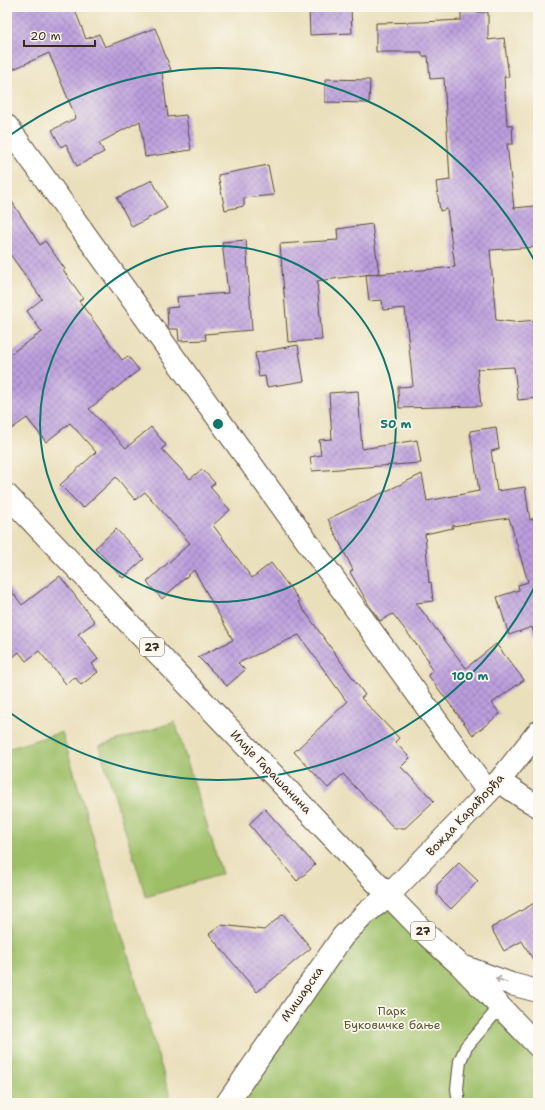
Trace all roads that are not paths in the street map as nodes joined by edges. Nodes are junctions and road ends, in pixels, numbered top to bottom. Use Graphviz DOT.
graph roads {
  1 [pos="7,126"];
  2 [pos="7,494"];
  3 [pos="538,732"];
  4 [pos="494,787"];
  5 [pos="538,806"];
  6 [pos="389,895"];
  7 [pos="459,964"];
  8 [pos="538,991"];
  9 [pos="500,1007"];
  10 [pos="537,1044"];
  11 [pos="227,1103"];
  12 [pos="459,1103"];
  1 -- 4 [label="street"];
  2 -- 6 [label="street, Илије Гарашанина / 27"];
  3 -- 4 [label="street, Вожда Карађорђа"];
  4 -- 5 [label="street"];
  4 -- 6 [label="street, Вожда Карађорђа"];
  6 -- 7 [label="street, Илије Гарашанина / 27"];
  6 -- 11 [label="street, Мишарска"];
  8 -- 7 [label="street, 27, one-way"];
  7 -- 9 [label="street, Илије Гарашанина"];
  9 -- 10 [label="street, Илије Гарашанина"];
  9 -- 12 [label="lane"];
}
